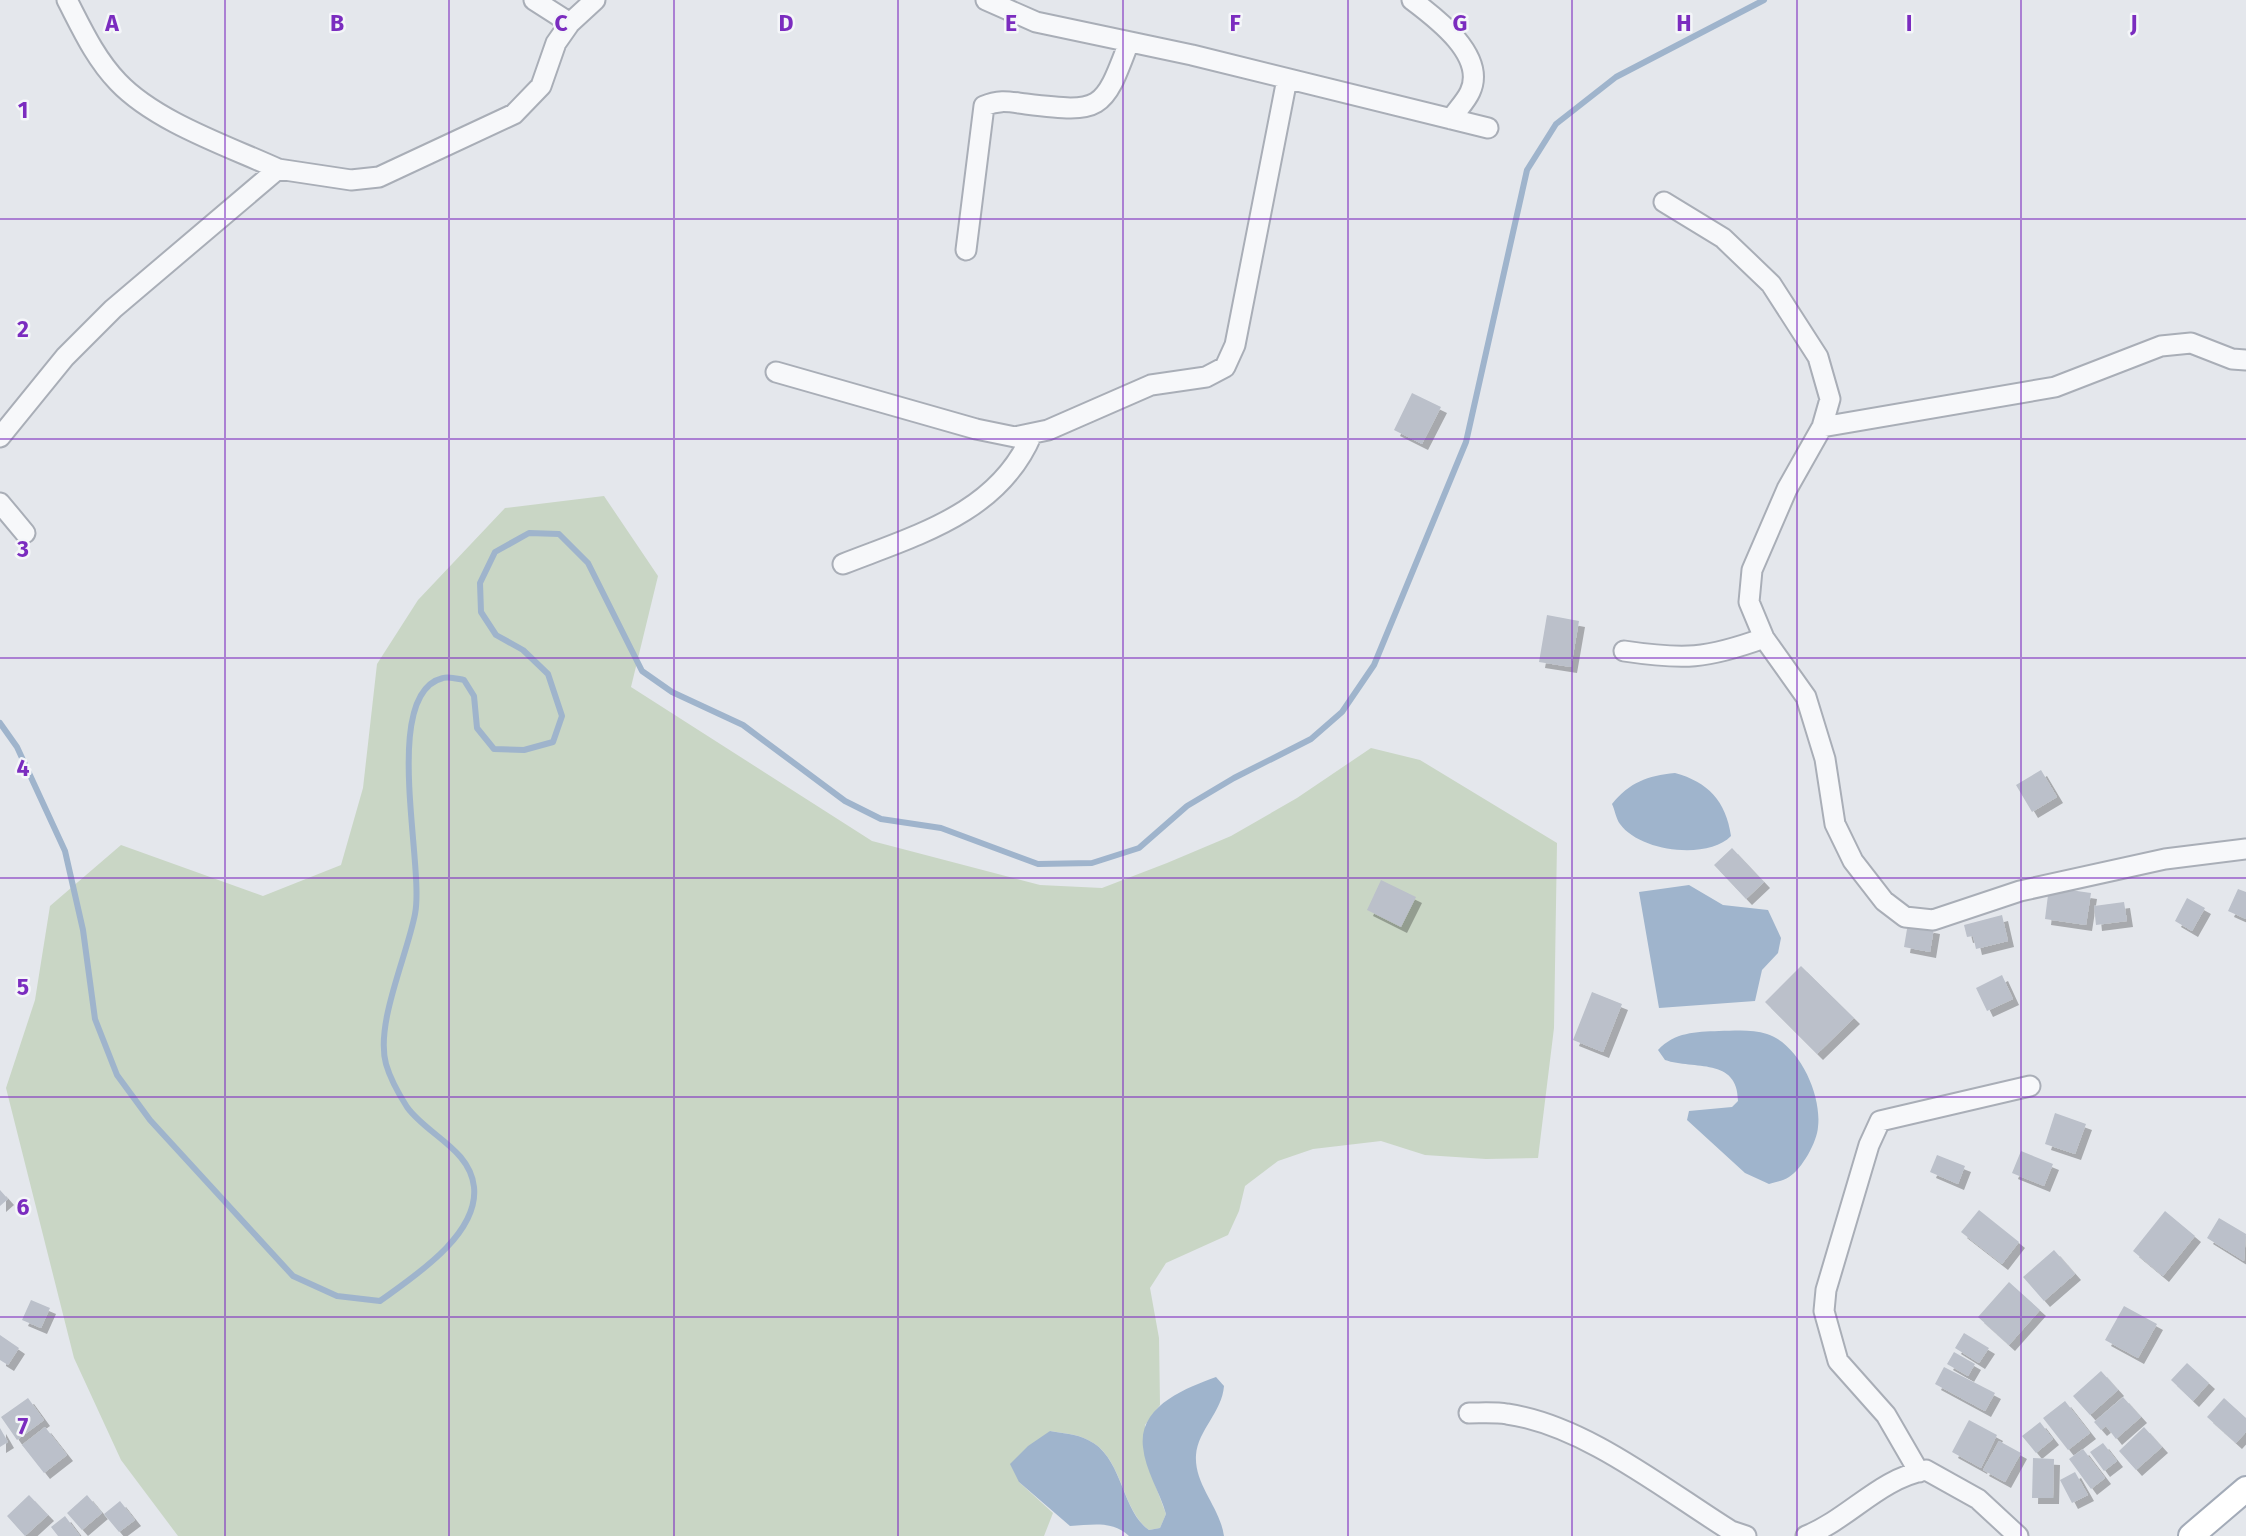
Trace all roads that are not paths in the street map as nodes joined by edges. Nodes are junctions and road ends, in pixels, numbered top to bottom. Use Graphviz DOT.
graph roads {
  1 [pos="67,0"];
  2 [pos="534,0"];
  3 [pos="595,0"];
  4 [pos="986,0"];
  5 [pos="1412,0"];
  6 [pos="570,23"];
  7 [pos="1129,42"];
  8 [pos="1287,79"];
  9 [pos="1451,119"];
  10 [pos="1488,128"];
  11 [pos="278,169"];
  12 [pos="1664,202"];
  13 [pos="967,250"];
  14 [pos="2246,360"];
  15 [pos="776,372"];
  16 [pos="1822,427"];
  17 [pos="1032,434"];
  18 [pos="0,438"];
  19 [pos="0,503"];
  20 [pos="25,533"];
  21 [pos="843,564"];
  22 [pos="1764,638"];
  23 [pos="1624,651"];
  24 [pos="2246,849"];
  25 [pos="2030,1086"];
  26 [pos="1469,1413"];
  27 [pos="1919,1472"];
  28 [pos="2246,1489"];
  29 [pos="1746,1536"];
  30 [pos="1806,1536"];
  31 [pos="2018,1536"];
  32 [pos="2191,1536"];
  1 -- 11 [label="street"];
  2 -- 6 [label="street"];
  3 -- 6 [label="street"];
  4 -- 7 [label="street"];
  5 -- 9 [label="street"];
  6 -- 11 [label="street"];
  7 -- 8 [label="street"];
  7 -- 13 [label="street"];
  8 -- 9 [label="street"];
  8 -- 17 [label="street"];
  9 -- 10 [label="street"];
  11 -- 18 [label="street"];
  12 -- 16 [label="street"];
  14 -- 16 [label="street"];
  15 -- 17 [label="street"];
  16 -- 22 [label="street"];
  17 -- 21 [label="street"];
  19 -- 20 [label="street"];
  22 -- 23 [label="street"];
  22 -- 24 [label="street"];
  25 -- 27 [label="street"];
  26 -- 29 [label="street"];
  27 -- 30 [label="street"];
  27 -- 31 [label="street"];
  28 -- 32 [label="main road"];
}
